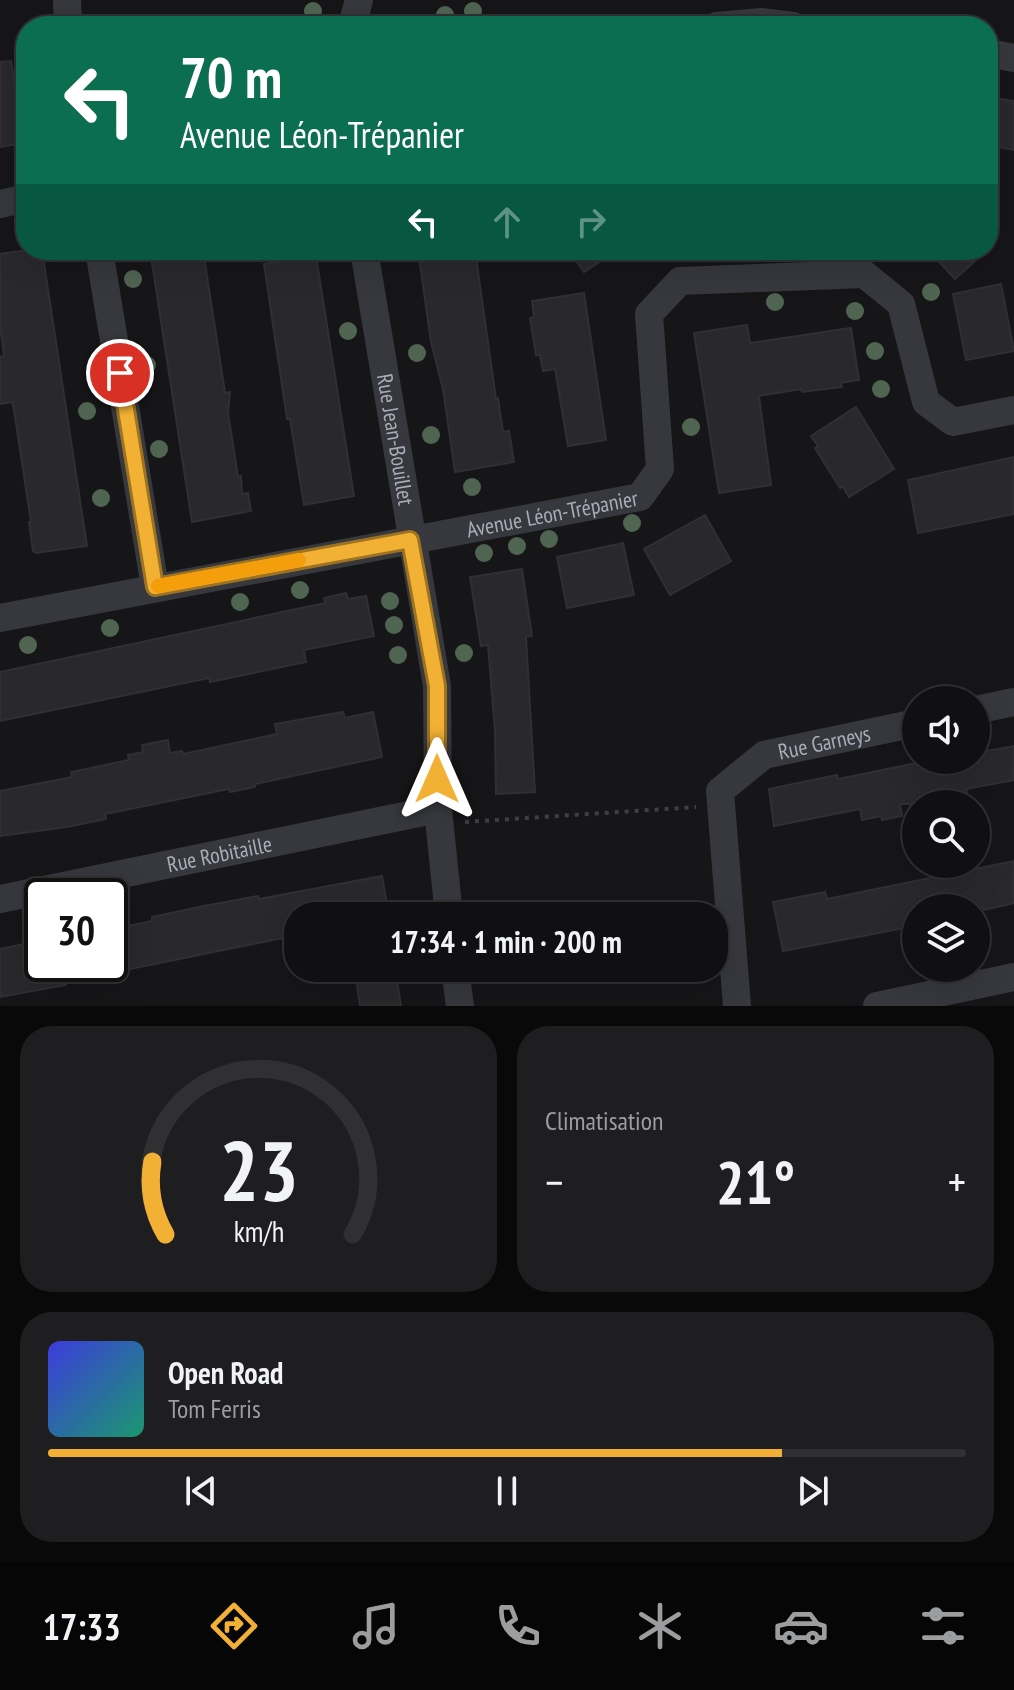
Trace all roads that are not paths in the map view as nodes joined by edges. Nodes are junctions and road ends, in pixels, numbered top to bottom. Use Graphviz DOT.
graph roads {
  1 [pos="101,260"];
  2 [pos="366,260"];
  3 [pos="1014,410"];
  4 [pos="410,540"];
  5 [pos="155,587"];
  6 [pos="0,618"];
  7 [pos="1014,702"];
  8 [pos="990,707"];
  9 [pos="902,726"];
  10 [pos="438,817"];
  11 [pos="0,899"];
  12 [pos="447,902"];
  13 [pos="1014,977"];
  14 [pos="457,982"];
  15 [pos="460,1006"];
  16 [pos="737,1006"];
  17 [pos="877,1006"];
  1 -- 5 [label="street"];
  2 -- 4 [label="street, Rue Jean-Bouillet"];
  3 -- 4 [label="street, Avenue Léon-Trépanier"];
  4 -- 5 [label="street, Avenue Léon-Trépanier"];
  4 -- 10 [label="street, Rue Jean-Bouillet"];
  5 -- 6 [label="street, Avenue Léon-Trépanier"];
  7 -- 8 [label="street"];
  9 -- 16 [label="street, Rue Garneys"];
  10 -- 11 [label="street, Rue Robitaille"];
  10 -- 12 [label="street, Rue Jean-Bouillet"];
  13 -- 17 [label="street"];
  14 -- 15 [label="street"];
}
